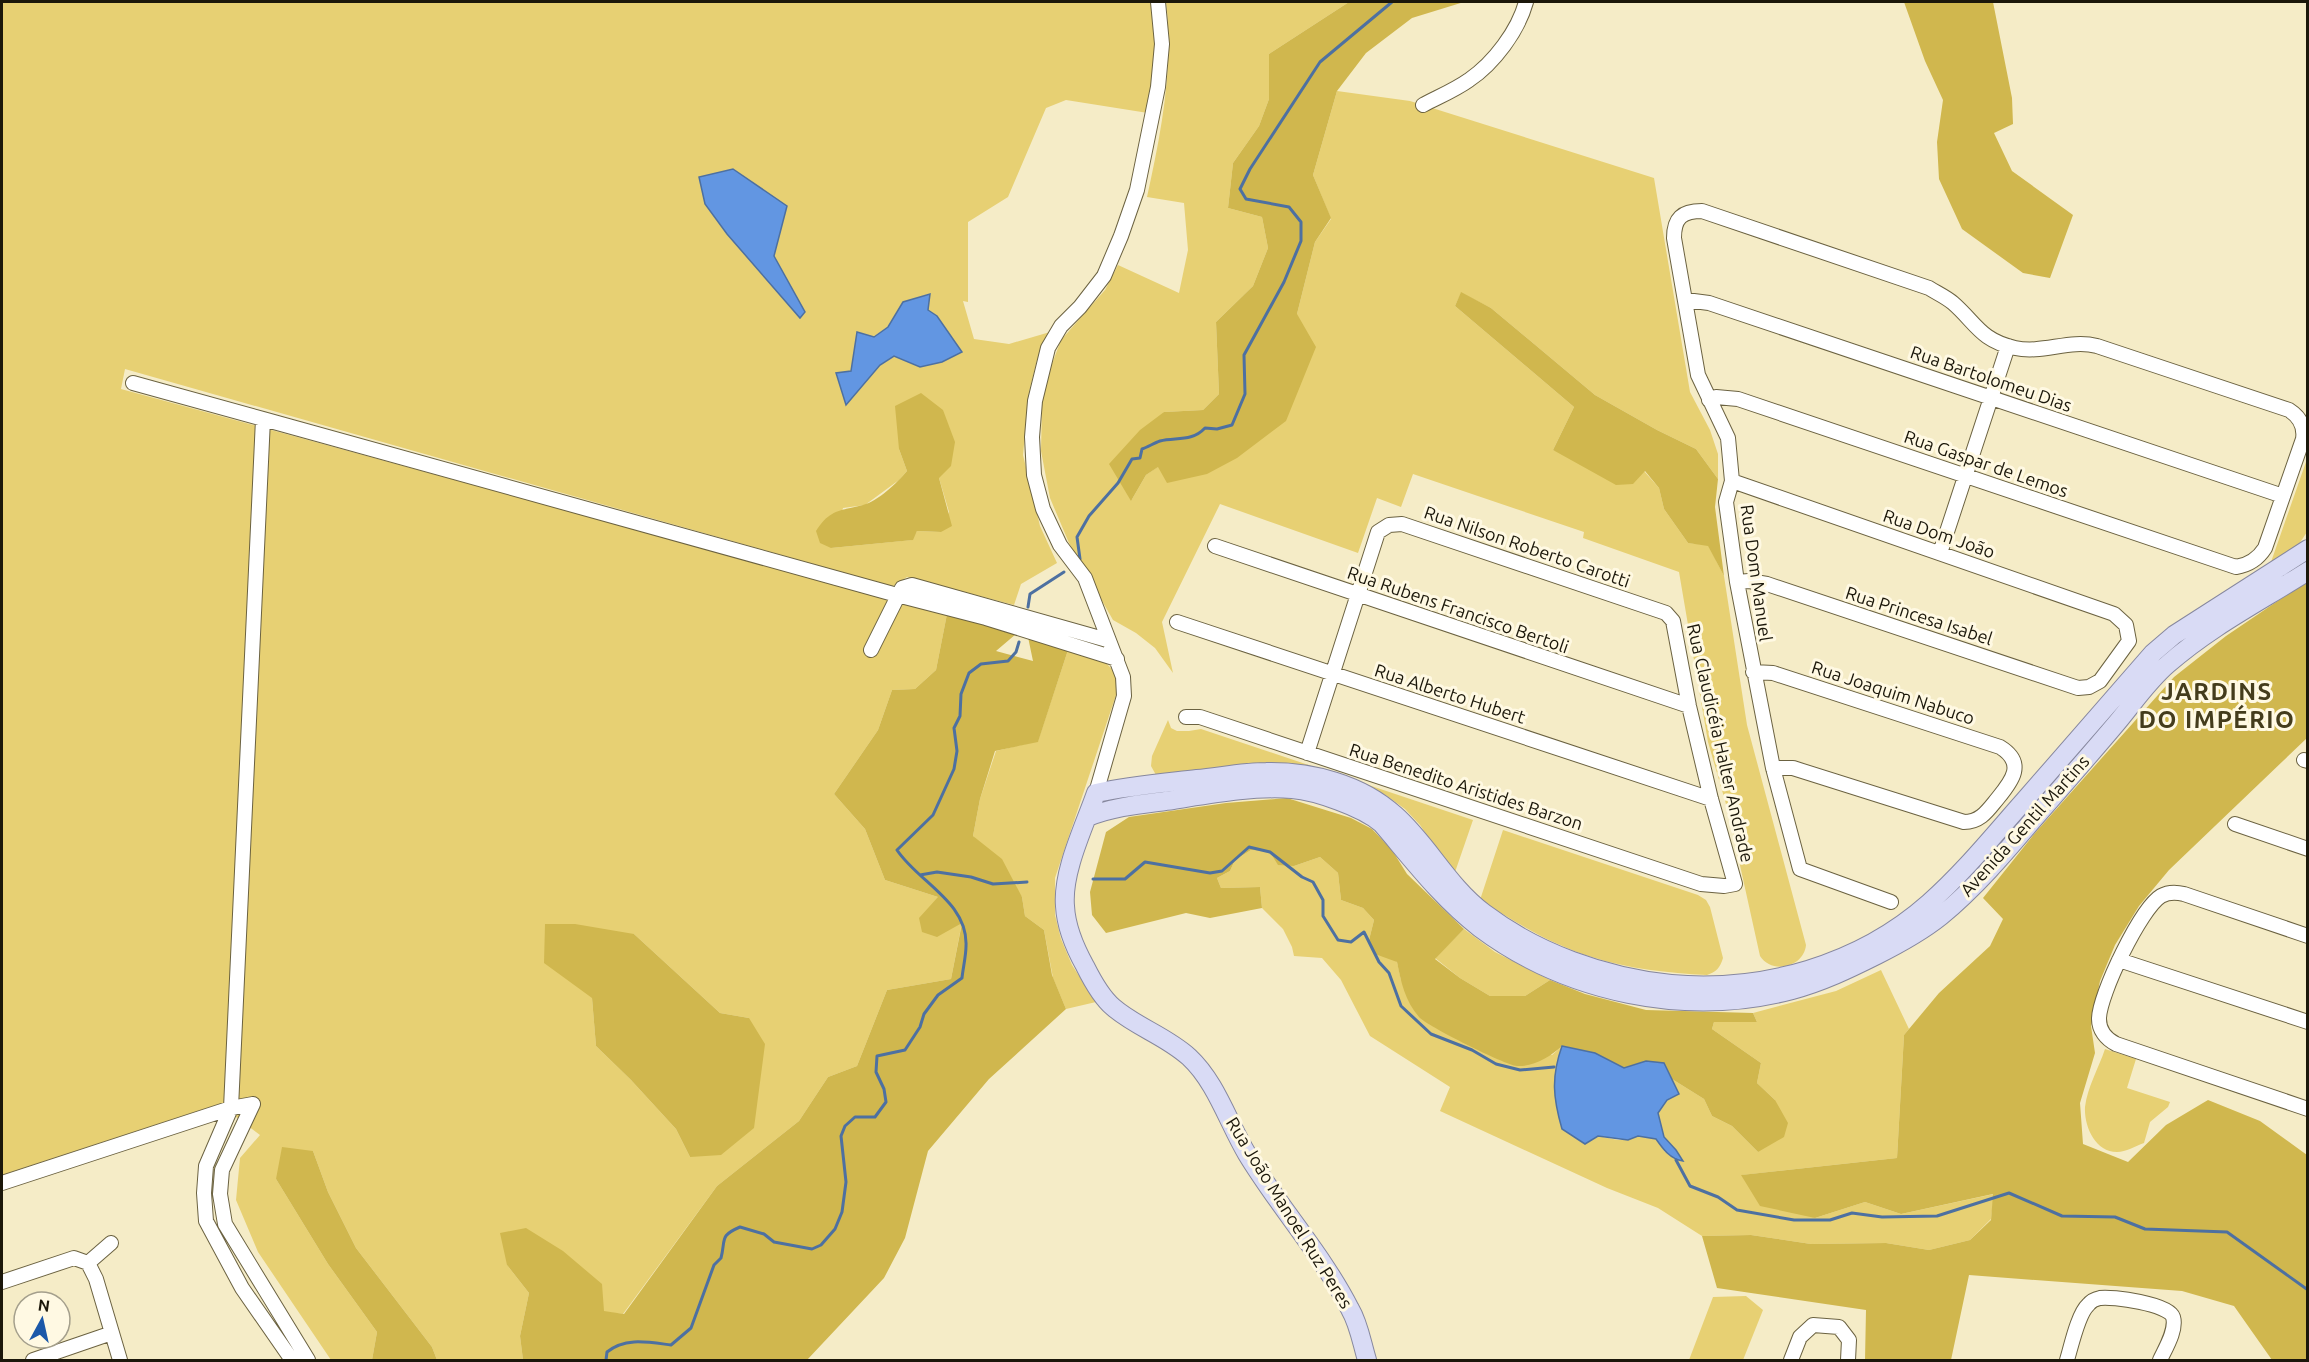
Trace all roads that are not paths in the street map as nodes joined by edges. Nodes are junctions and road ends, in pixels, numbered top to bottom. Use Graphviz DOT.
graph roads {
  1 [pos="1158,2"];
  2 [pos="1526,2"];
  3 [pos="1423,105"];
  4 [pos="1686,300"];
  5 [pos="2008,346"];
  6 [pos="133,382"];
  7 [pos="1992,399"];
  8 [pos="1709,400"];
  9 [pos="263,419"];
  10 [pos="1967,476"];
  11 [pos="1732,481"];
  12 [pos="2283,496"];
  13 [pos="1215,546"];
  14 [pos="2307,549"];
  15 [pos="1940,553"];
  16 [pos="2307,571"];
  17 [pos="1737,582"];
  18 [pos="897,595"];
  19 [pos="1358,595"];
  20 [pos="1666,613"];
  21 [pos="1177,621"];
  22 [pos="1107,640"];
  23 [pos="871,650"];
  24 [pos="1117,659"];
  25 [pos="1753,672"];
  26 [pos="1332,674"];
  27 [pos="2089,687"];
  28 [pos="1689,706"];
  29 [pos="1186,717"];
  30 [pos="1307,753"];
  31 [pos="1773,768"];
  32 [pos="1125,787"];
  33 [pos="1096,793"];
  34 [pos="1711,799"];
  35 [pos="1125,806"];
  36 [pos="1088,817"];
  37 [pos="2235,825"];
  38 [pos="2307,849"];
  39 [pos="1735,884"];
  40 [pos="1891,902"];
  41 [pos="2307,936"];
  42 [pos="2119,960"];
  43 [pos="1834,968"];
  44 [pos="1752,991"];
  45 [pos="2307,1022"];
  46 [pos="231,1108"];
  47 [pos="2307,1109"];
  48 [pos="2,1183"];
  49 [pos="111,1243"];
  50 [pos="88,1263"];
  51 [pos="2,1281"];
  52 [pos="112,1334"];
  53 [pos="33,1360"];
  54 [pos="120,1360"];
  55 [pos="292,1360"];
  56 [pos="308,1360"];
  57 [pos="1367,1360"];
  58 [pos="1791,1360"];
  59 [pos="1848,1360"];
  60 [pos="2067,1360"];
  61 [pos="2160,1360"];
  1 -- 22 [label="street, Rua João Manoel Ruz Peres"];
  2 -- 3 [label="street"];
  4 -- 5 [label="street, Rua Dom Manuel"];
  4 -- 7 [label="street, Rua Bartolomeu Dias"];
  4 -- 8 [label="street, Rua Dom Manuel"];
  5 -- 7 [label="street"];
  5 -- 12 [label="street"];
  6 -- 9 [label="street"];
  7 -- 10 [label="street"];
  7 -- 12 [label="street, Rua Bartolomeu Dias"];
  8 -- 10 [label="street, Rua Gaspar de Lemos"];
  8 -- 11 [label="street, Rua Dom Manuel"];
  9 -- 18 [label="street"];
  9 -- 46 [label="street"];
  10 -- 12 [label="street, Rua Gaspar de Lemos"];
  10 -- 15 [label="street"];
  11 -- 15 [label="street, Rua Dom João"];
  11 -- 17 [label="street, Rua Dom Manuel"];
  13 -- 19 [label="street, Rua Rubens Francisco Bertoli"];
  14 -- 43 [label="main road, Avenida Gentil Martins"];
  15 -- 27 [label="street, Rua Dom João"];
  16 -- 43 [label="main road, Avenida Gentil Martins"];
  17 -- 25 [label="street, Rua Dom Manuel"];
  17 -- 27 [label="street, Rua Princesa Isabel"];
  18 -- 22 [label="street"];
  18 -- 23 [label="street"];
  18 -- 24 [label="street"];
  19 -- 20 [label="street, Rua Nilson Roberto Carotti"];
  19 -- 26 [label="street"];
  19 -- 28 [label="street, Rua Rubens Francisco Bertoli"];
  20 -- 28 [label="street, Rua Claudicéia Halter Andrade"];
  21 -- 26 [label="street, Rua Alberto Hubert"];
  22 -- 24 [label="street, Rua João Manoel Ruz Peres"];
  24 -- 33 [label="street, Rua João Manoel Ruz Peres"];
  25 -- 31 [label="street, Rua Dom Manuel"];
  25 -- 31 [label="street, Rua Joaquim Nabuco"];
  26 -- 30 [label="street"];
  26 -- 34 [label="street, Rua Alberto Hubert"];
  28 -- 34 [label="street, Rua Claudicéia Halter Andrade"];
  29 -- 30 [label="street, Rua Benedito Aristides Barzon"];
  30 -- 39 [label="street, Rua Benedito Aristides Barzon"];
  31 -- 40 [label="street, Rua Dom Manuel"];
  32 -- 33 [label="main road, Avenida Gentil Martins"];
  32 -- 35 [label="street"];
  32 -- 44 [label="main road, Avenida Gentil Martins"];
  33 -- 36 [label="main road, Rua João Manoel Ruz Peres"];
  34 -- 39 [label="street, Rua Claudicéia Halter Andrade"];
  35 -- 36 [label="main road, Avenida Gentil Martins"];
  35 -- 44 [label="main road, Avenida Gentil Martins"];
  36 -- 57 [label="main road, Rua João Manoel Ruz Peres"];
  37 -- 38 [label="street"];
  41 -- 42 [label="street"];
  42 -- 45 [label="street"];
  42 -- 47 [label="street"];
  43 -- 44 [label="main road, Avenida Gentil Martins"];
  46 -- 48 [label="street"];
  46 -- 55 [label="street"];
  46 -- 56 [label="street"];
  49 -- 50 [label="street"];
  50 -- 51 [label="street"];
  50 -- 52 [label="street"];
  52 -- 53 [label="street"];
  52 -- 54 [label="street"];
  58 -- 59 [label="street"];
  60 -- 61 [label="street"];
}
